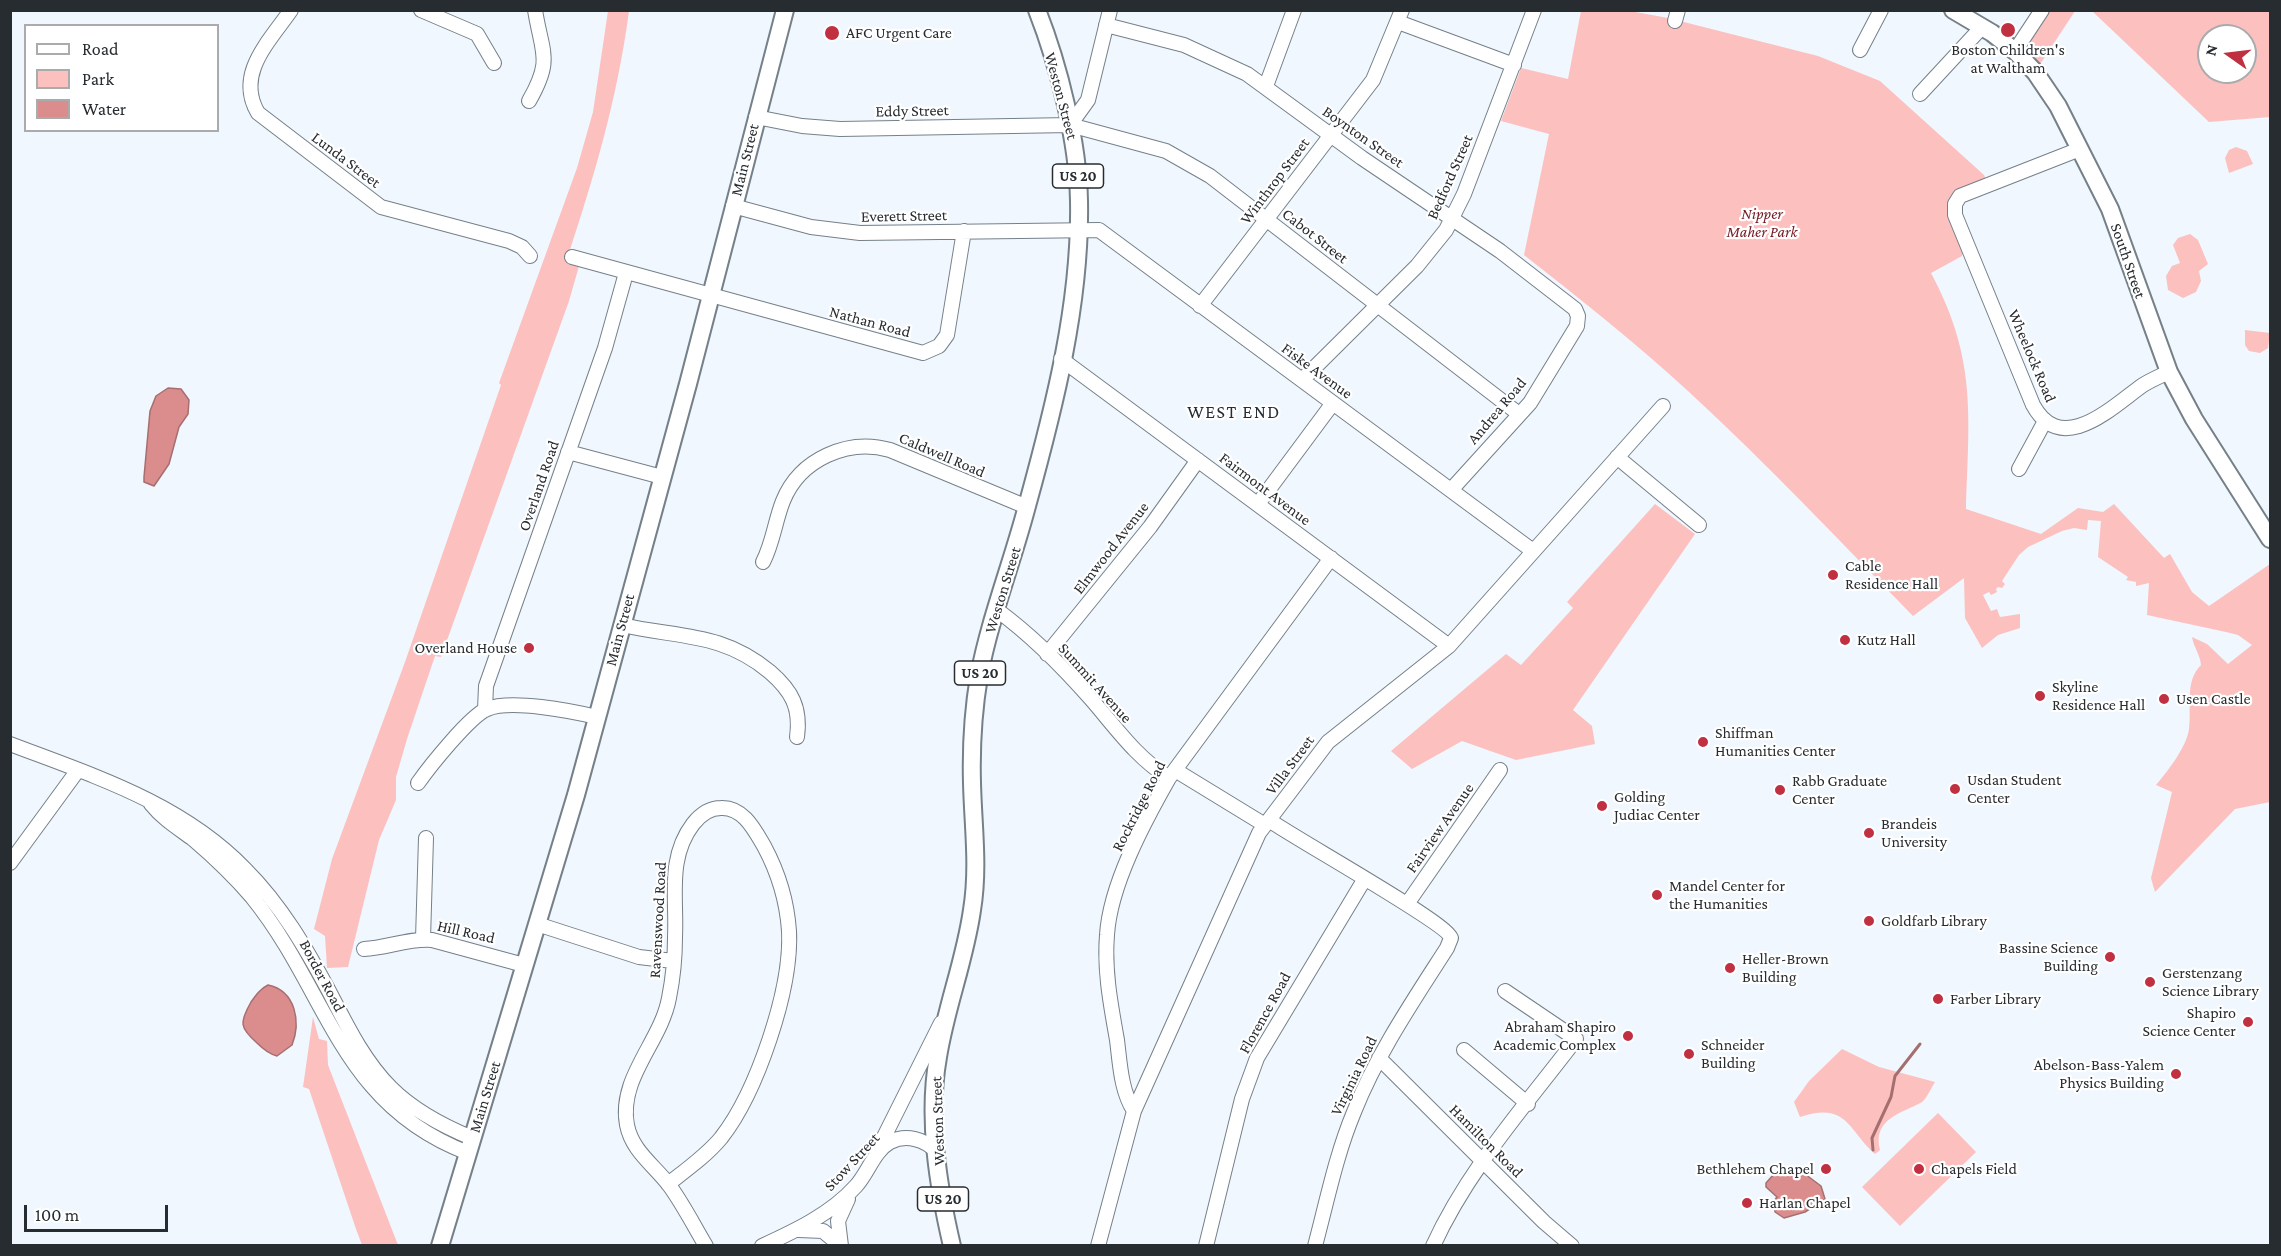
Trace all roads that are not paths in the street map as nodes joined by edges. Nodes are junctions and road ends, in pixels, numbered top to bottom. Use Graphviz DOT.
graph roads {
  1 [pos="291,10"];
  2 [pos="421,10"];
  3 [pos="534,10"];
  4 [pos="785,10"];
  5 [pos="1037,10"];
  6 [pos="1110,10"];
  7 [pos="1294,10"];
  8 [pos="1534,10"];
  9 [pos="1881,10"];
  10 [pos="1953,10"];
  11 [pos="2042,10"];
  12 [pos="1400,16"];
  13 [pos="1106,25"];
  14 [pos="1982,27"];
  15 [pos="1860,50"];
  16 [pos="2015,51"];
  17 [pos="494,63"];
  18 [pos="1514,65"];
  19 [pos="1266,86"];
  20 [pos="1920,94"];
  21 [pos="529,101"];
  22 [pos="756,117"];
  23 [pos="1070,124"];
  24 [pos="1331,135"];
  25 [pos="2079,149"];
  26 [pos="733,206"];
  27 [pos="1266,219"];
  28 [pos="1453,219"];
  29 [pos="1078,229"];
  30 [pos="964,231"];
  31 [pos="530,255"];
  32 [pos="572,257"];
  33 [pos="626,273"];
  34 [pos="710,296"];
  35 [pos="1377,305"];
  36 [pos="1200,306"];
  37 [pos="1578,316"];
  38 [pos="1061,359"];
  39 [pos="2169,372"];
  40 [pos="1302,380"];
  41 [pos="1333,403"];
  42 [pos="1663,406"];
  43 [pos="1519,414"];
  44 [pos="2045,421"];
  45 [pos="568,453"];
  46 [pos="1617,458"];
  47 [pos="1198,460"];
  48 [pos="2019,469"];
  49 [pos="662,477"];
  50 [pos="1451,490"];
  51 [pos="1258,504"];
  52 [pos="1027,507"];
  53 [pos="1699,525"];
  54 [pos="2271,539"];
  55 [pos="1533,551"];
  56 [pos="1331,558"];
  57 [pos="763,562"];
  58 [pos="997,610"];
  59 [pos="622,625"];
  60 [pos="1449,646"];
  61 [pos="1047,654"];
  62 [pos="485,710"];
  63 [pos="597,717"];
  64 [pos="797,737"];
  65 [pos="10,744"];
  66 [pos="78,770"];
  67 [pos="1500,770"];
  68 [pos="1172,774"];
  69 [pos="418,783"];
  70 [pos="1267,823"];
  71 [pos="426,838"];
  72 [pos="10,863"];
  73 [pos="1365,880"];
  74 [pos="1407,904"];
  75 [pos="537,924"];
  76 [pos="1450,934"];
  77 [pos="423,939"];
  78 [pos="364,949"];
  79 [pos="674,961"];
  80 [pos="524,965"];
  81 [pos="1505,991"];
  82 [pos="953,994"];
  83 [pos="1464,1050"];
  84 [pos="1379,1059"];
  85 [pos="1527,1104"];
  86 [pos="1134,1111"];
  87 [pos="470,1146"];
  88 [pos="937,1152"];
  89 [pos="1483,1161"];
  90 [pos="873,1162"];
  91 [pos="861,1180"];
  92 [pos="668,1184"];
  93 [pos="794,1231"];
  94 [pos="440,1245"];
  95 [pos="706,1245"];
  96 [pos="762,1245"];
  97 [pos="841,1245"];
  98 [pos="952,1245"];
  99 [pos="1098,1245"];
  100 [pos="1206,1245"];
  101 [pos="1315,1245"];
  102 [pos="1433,1245"];
  103 [pos="1572,1245"];
  1 -- 31 [label="street, Lunda Street"];
  2 -- 17 [label="street"];
  3 -- 21 [label="street"];
  4 -- 22 [label="main road, Main Street"];
  5 -- 23 [label="main road, Weston Street / US 20"];
  6 -- 13 [label="street"];
  7 -- 19 [label="street"];
  8 -- 18 [label="street, Bedford Street"];
  9 -- 15 [label="street"];
  10 -- 14 [label="main road, South Street"];
  11 -- 16 [label="street"];
  12 -- 18 [label="street"];
  12 -- 24 [label="street, Winthrop Street"];
  13 -- 19 [label="street, Boynton Street"];
  13 -- 23 [label="street"];
  14 -- 16 [label="main road, South Street"];
  14 -- 20 [label="street"];
  16 -- 25 [label="main road, South Street"];
  18 -- 28 [label="street, Bedford Street"];
  19 -- 24 [label="street, Boynton Street"];
  22 -- 23 [label="street, Eddy Street"];
  22 -- 26 [label="main road, Main Street"];
  23 -- 27 [label="street, Cabot Street"];
  23 -- 29 [label="main road, Weston Street / US 20"];
  24 -- 27 [label="street, Winthrop Street"];
  24 -- 28 [label="street, Boynton Street"];
  25 -- 39 [label="main road, South Street"];
  25 -- 44 [label="street, Wheelock Road"];
  26 -- 30 [label="street, Everett Street"];
  26 -- 34 [label="main road, Main Street"];
  27 -- 35 [label="street, Cabot Street"];
  27 -- 36 [label="street, Winthrop Street"];
  28 -- 35 [label="street, Bedford Street"];
  28 -- 37 [label="street, Boynton Street"];
  29 -- 30 [label="street, Everett Street"];
  29 -- 36 [label="street, Fiske Avenue"];
  29 -- 38 [label="main road, Weston Street / US 20"];
  30 -- 34 [label="street, Nathan Road"];
  32 -- 33 [label="street"];
  33 -- 34 [label="street"];
  33 -- 45 [label="street, Overland Road"];
  34 -- 49 [label="main road, Main Street"];
  35 -- 40 [label="street, Bedford Street"];
  35 -- 43 [label="street, Cabot Street"];
  36 -- 40 [label="street, Fiske Avenue"];
  37 -- 43 [label="street, Andrea Road"];
  38 -- 47 [label="street, Fairmont Avenue"];
  38 -- 52 [label="main road, Weston Street / US 20"];
  39 -- 44 [label="street, Wheelock Road"];
  39 -- 54 [label="main road, South Street"];
  40 -- 41 [label="street, Fiske Avenue"];
  41 -- 50 [label="street, Fiske Avenue"];
  41 -- 51 [label="street"];
  42 -- 46 [label="street, Villa Street"];
  43 -- 50 [label="street, Andrea Road"];
  44 -- 48 [label="street"];
  45 -- 49 [label="street"];
  45 -- 62 [label="street, Overland Road"];
  46 -- 53 [label="street"];
  46 -- 55 [label="street, Villa Street"];
  47 -- 51 [label="street, Fairmont Avenue"];
  47 -- 61 [label="street, Elmwood Avenue"];
  49 -- 59 [label="main road, Main Street"];
  50 -- 55 [label="street, Fiske Avenue"];
  51 -- 56 [label="street, Fairmont Avenue"];
  52 -- 57 [label="street, Caldwell Road"];
  52 -- 58 [label="main road, Weston Street / US 20"];
  55 -- 60 [label="street, Villa Street"];
  56 -- 60 [label="street, Fairmont Avenue"];
  56 -- 68 [label="street, Rockridge Road"];
  58 -- 61 [label="street, Summit Avenue"];
  58 -- 82 [label="main road, Weston Street / US 20"];
  59 -- 63 [label="main road, Main Street"];
  59 -- 64 [label="street"];
  60 -- 70 [label="street, Villa Street"];
  61 -- 68 [label="street, Summit Avenue"];
  62 -- 63 [label="street"];
  62 -- 69 [label="street"];
  63 -- 75 [label="main road, Main Street"];
  65 -- 66 [label="street, Border Road"];
  66 -- 72 [label="street"];
  66 -- 87 [label="street, Border Road"];
  67 -- 74 [label="street, Fairview Avenue"];
  68 -- 70 [label="street, Summit Avenue"];
  68 -- 86 [label="street, Rockridge Road"];
  70 -- 73 [label="street, Summit Avenue"];
  70 -- 86 [label="street, Villa Street"];
  71 -- 77 [label="street"];
  73 -- 74 [label="street, Summit Avenue"];
  73 -- 100 [label="street, Florence Road"];
  74 -- 76 [label="street, Summit Avenue"];
  75 -- 79 [label="street"];
  75 -- 80 [label="main road, Main Street"];
  76 -- 84 [label="street, Virginia Road"];
  77 -- 78 [label="street, Hill Road"];
  77 -- 80 [label="street, Hill Road"];
  79 -- 92 [label="street, Ravenswood Road"];
  79 -- 92 [label="street, Ravenswood Road"];
  80 -- 87 [label="main road, Main Street"];
  81 -- 85 [label="street"];
  82 -- 88 [label="main road, Weston Street / US 20"];
  82 -- 90 [label="street"];
  83 -- 85 [label="street"];
  84 -- 89 [label="street, Hamilton Road"];
  84 -- 101 [label="street, Virginia Road"];
  85 -- 89 [label="street"];
  86 -- 99 [label="street, Villa Street"];
  87 -- 94 [label="main road, Main Street"];
  88 -- 90 [label="street, Stow Street"];
  88 -- 98 [label="main road, Weston Street / US 20"];
  89 -- 102 [label="street"];
  89 -- 103 [label="street, Hamilton Road"];
  90 -- 91 [label="street, Stow Street"];
  91 -- 93 [label="street, Stow Street"];
  91 -- 97 [label="street"];
  92 -- 95 [label="street, Ravenswood Road"];
  93 -- 96 [label="street, Stow Street"];
  93 -- 97 [label="street"];
}
